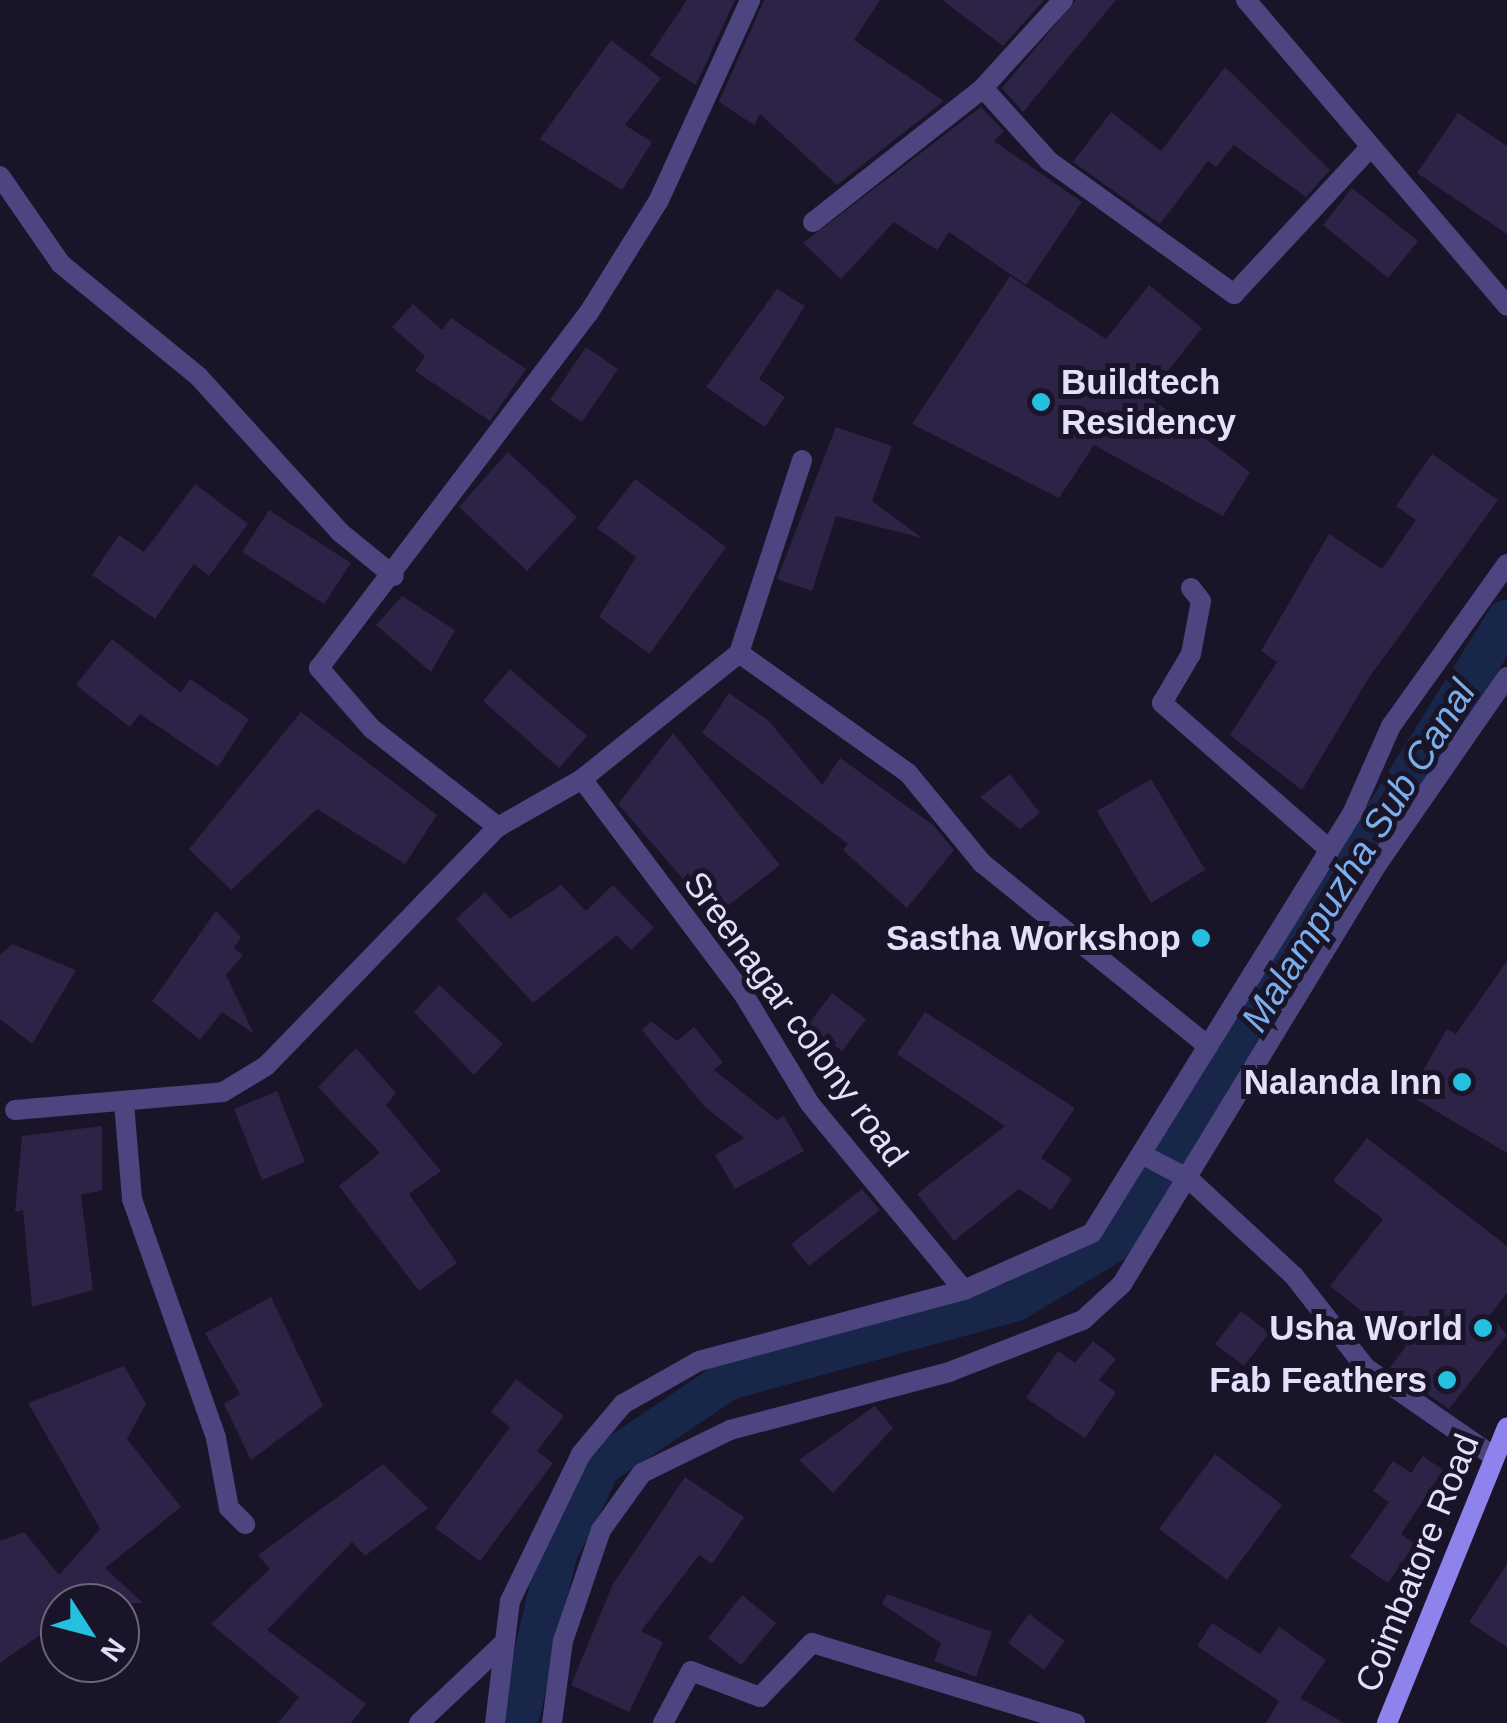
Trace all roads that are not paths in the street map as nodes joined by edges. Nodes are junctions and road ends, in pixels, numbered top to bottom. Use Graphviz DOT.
graph roads {
  1 [pos="750,0"];
  2 [pos="1063,0"];
  3 [pos="1246,0"];
  4 [pos="984,88"];
  5 [pos="1367,151"];
  6 [pos="0,176"];
  7 [pos="813,222"];
  8 [pos="1507,306"];
  9 [pos="802,460"];
  10 [pos="1507,564"];
  11 [pos="394,576"];
  12 [pos="1191,588"];
  13 [pos="739,653"];
  14 [pos="1507,677"];
  15 [pos="582,780"];
  16 [pos="498,826"];
  17 [pos="1330,850"];
  18 [pos="1208,1046"];
  19 [pos="124,1104"];
  20 [pos="15,1110"];
  21 [pos="1143,1155"];
  22 [pos="1189,1180"];
  23 [pos="964,1290"];
  24 [pos="1507,1427"];
  25 [pos="1494,1456"];
  26 [pos="245,1524"];
  27 [pos="505,1642"];
  28 [pos="419,1723"];
  29 [pos="495,1723"];
  30 [pos="552,1723"];
  31 [pos="663,1723"];
  32 [pos="1075,1723"];
  33 [pos="1387,1723"];
  1 -- 11 [label="street"];
  2 -- 4 [label="street"];
  3 -- 5 [label="street"];
  4 -- 5 [label="street"];
  4 -- 7 [label="street"];
  5 -- 8 [label="street"];
  6 -- 11 [label="street"];
  9 -- 13 [label="street"];
  10 -- 17 [label="street"];
  11 -- 16 [label="street"];
  12 -- 17 [label="street"];
  13 -- 15 [label="street"];
  13 -- 18 [label="street"];
  14 -- 22 [label="street"];
  15 -- 16 [label="street"];
  15 -- 23 [label="street, Sreenagar colony road"];
  16 -- 19 [label="street"];
  17 -- 18 [label="street"];
  18 -- 21 [label="street"];
  19 -- 20 [label="street"];
  19 -- 26 [label="street"];
  21 -- 22 [label="street"];
  21 -- 23 [label="street"];
  22 -- 25 [label="street"];
  22 -- 30 [label="street"];
  23 -- 27 [label="street"];
  24 -- 25 [label="main road, Coimbatore Road"];
  25 -- 33 [label="main road, Coimbatore Road"];
  27 -- 28 [label="street"];
  27 -- 29 [label="street"];
  31 -- 32 [label="street"];
}
